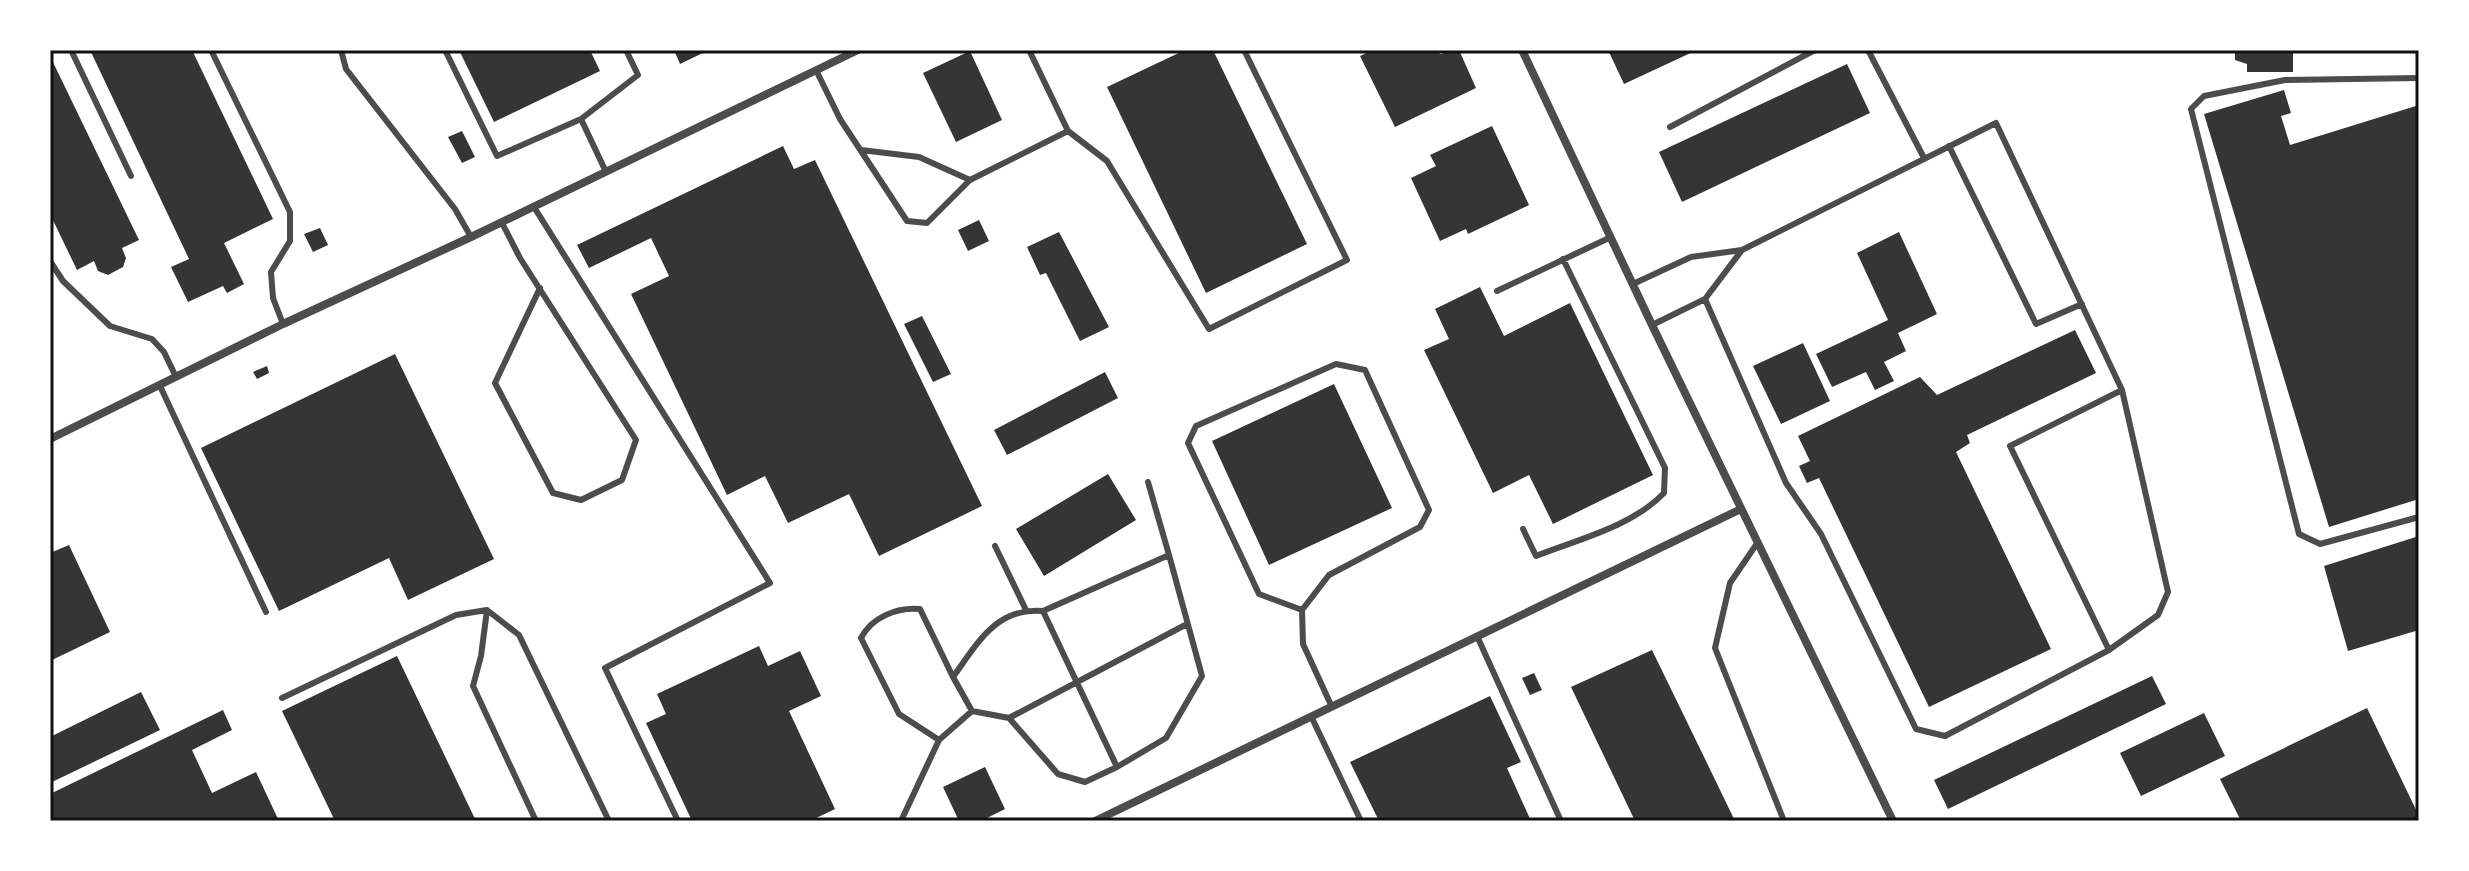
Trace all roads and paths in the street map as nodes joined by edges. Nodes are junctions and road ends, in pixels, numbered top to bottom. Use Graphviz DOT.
graph roads {
  1 [pos="71,50"];
  2 [pos="211,50"];
  3 [pos="341,50"];
  4 [pos="445,50"];
  5 [pos="626,50"];
  6 [pos="858,50"];
  7 [pos="1029,50"];
  8 [pos="1244,50"];
  9 [pos="1522,50"];
  10 [pos="1815,50"];
  11 [pos="1868,50"];
  12 [pos="816,70"];
  13 [pos="2419,78"];
  14 [pos="581,119"];
  15 [pos="1670,127"];
  16 [pos="1068,131"];
  17 [pos="1949,146"];
  18 [pos="861,150"];
  19 [pos="1924,158"];
  20 [pos="606,172"];
  21 [pos="131,176"];
  22 [pos="970,180"];
  23 [pos="534,207"];
  24 [pos="502,223"];
  25 [pos="471,237"];
  26 [pos="1611,237"];
  27 [pos="1742,250"];
  28 [pos="1563,259"];
  29 [pos="50,261"];
  30 [pos="1633,284"];
  31 [pos="540,288"];
  32 [pos="1497,291"];
  33 [pos="1705,299"];
  34 [pos="2082,304"];
  35 [pos="283,324"];
  36 [pos="1652,325"];
  37 [pos="176,377"];
  38 [pos="160,386"];
  39 [pos="2122,390"];
  40 [pos="50,439"];
  41 [pos="1148,482"];
  42 [pos="1741,509"];
  43 [pos="2419,517"];
  44 [pos="1523,529"];
  45 [pos="1758,542"];
  46 [pos="995,546"];
  47 [pos="1169,555"];
  48 [pos="487,610"];
  49 [pos="1026,610"];
  50 [pos="1302,610"];
  51 [pos="1043,611"];
  52 [pos="266,612"];
  53 [pos="1187,624"];
  54 [pos="1477,636"];
  55 [pos="2109,650"];
  56 [pos="953,677"];
  57 [pos="1077,682"];
  58 [pos="282,698"];
  59 [pos="1331,705"];
  60 [pos="972,711"];
  61 [pos="1310,715"];
  62 [pos="1009,718"];
  63 [pos="939,740"];
  64 [pos="1117,767"];
  65 [pos="900,820"];
  66 [pos="536,821"];
  67 [pos="609,821"];
  68 [pos="678,821"];
  69 [pos="1095,821"];
  70 [pos="1361,821"];
  71 [pos="1561,821"];
  72 [pos="1784,821"];
  73 [pos="1893,821"];
  1 -- 21 [label="lane"];
  2 -- 35 [label="lane"];
  3 -- 25 [label="lane"];
  4 -- 14 [label="lane"];
  5 -- 14 [label="lane"];
  6 -- 12 [label="street"];
  7 -- 16 [label="lane"];
  8 -- 16 [label="lane"];
  9 -- 26 [label="street"];
  10 -- 15 [label="lane"];
  11 -- 19 [label="lane"];
  12 -- 18 [label="lane"];
  12 -- 20 [label="street"];
  13 -- 43 [label="lane"];
  14 -- 20 [label="lane"];
  16 -- 22 [label="lane"];
  17 -- 19 [label="lane"];
  17 -- 34 [label="lane"];
  17 -- 34 [label="lane"];
  18 -- 22 [label="lane"];
  18 -- 22 [label="lane"];
  19 -- 27 [label="lane"];
  20 -- 23 [label="street"];
  23 -- 24 [label="street"];
  23 -- 68 [label="lane"];
  24 -- 25 [label="street"];
  24 -- 31 [label="lane"];
  25 -- 35 [label="street"];
  26 -- 28 [label="lane"];
  26 -- 30 [label="street"];
  27 -- 30 [label="lane"];
  27 -- 33 [label="lane"];
  28 -- 32 [label="lane"];
  28 -- 44 [label="lane"];
  29 -- 37 [label="lane"];
  30 -- 36 [label="street"];
  31 -- 31 [label="lane"];
  33 -- 36 [label="lane"];
  33 -- 55 [label="lane"];
  34 -- 39 [label="lane"];
  35 -- 37 [label="street"];
  36 -- 42 [label="street"];
  37 -- 38 [label="street"];
  38 -- 40 [label="street"];
  38 -- 52 [label="lane"];
  39 -- 55 [label="lane"];
  39 -- 55 [label="lane"];
  41 -- 47 [label="lane"];
  42 -- 45 [label="street"];
  42 -- 54 [label="street"];
  45 -- 72 [label="lane"];
  45 -- 73 [label="street"];
  46 -- 49 [label="lane"];
  47 -- 51 [label="lane"];
  47 -- 53 [label="lane"];
  48 -- 58 [label="lane"];
  48 -- 66 [label="lane"];
  48 -- 67 [label="lane"];
  49 -- 51 [label="lane"];
  49 -- 56 [label="lane"];
  50 -- 50 [label="lane"];
  50 -- 59 [label="lane"];
  51 -- 57 [label="lane"];
  53 -- 57 [label="lane"];
  53 -- 64 [label="lane"];
  54 -- 59 [label="street"];
  54 -- 71 [label="lane"];
  56 -- 60 [label="lane"];
  56 -- 63 [label="lane"];
  57 -- 62 [label="lane"];
  57 -- 64 [label="lane"];
  59 -- 61 [label="street"];
  60 -- 62 [label="lane"];
  60 -- 63 [label="lane"];
  61 -- 69 [label="street"];
  61 -- 70 [label="lane"];
  62 -- 64 [label="lane"];
  63 -- 65 [label="lane"];
}
